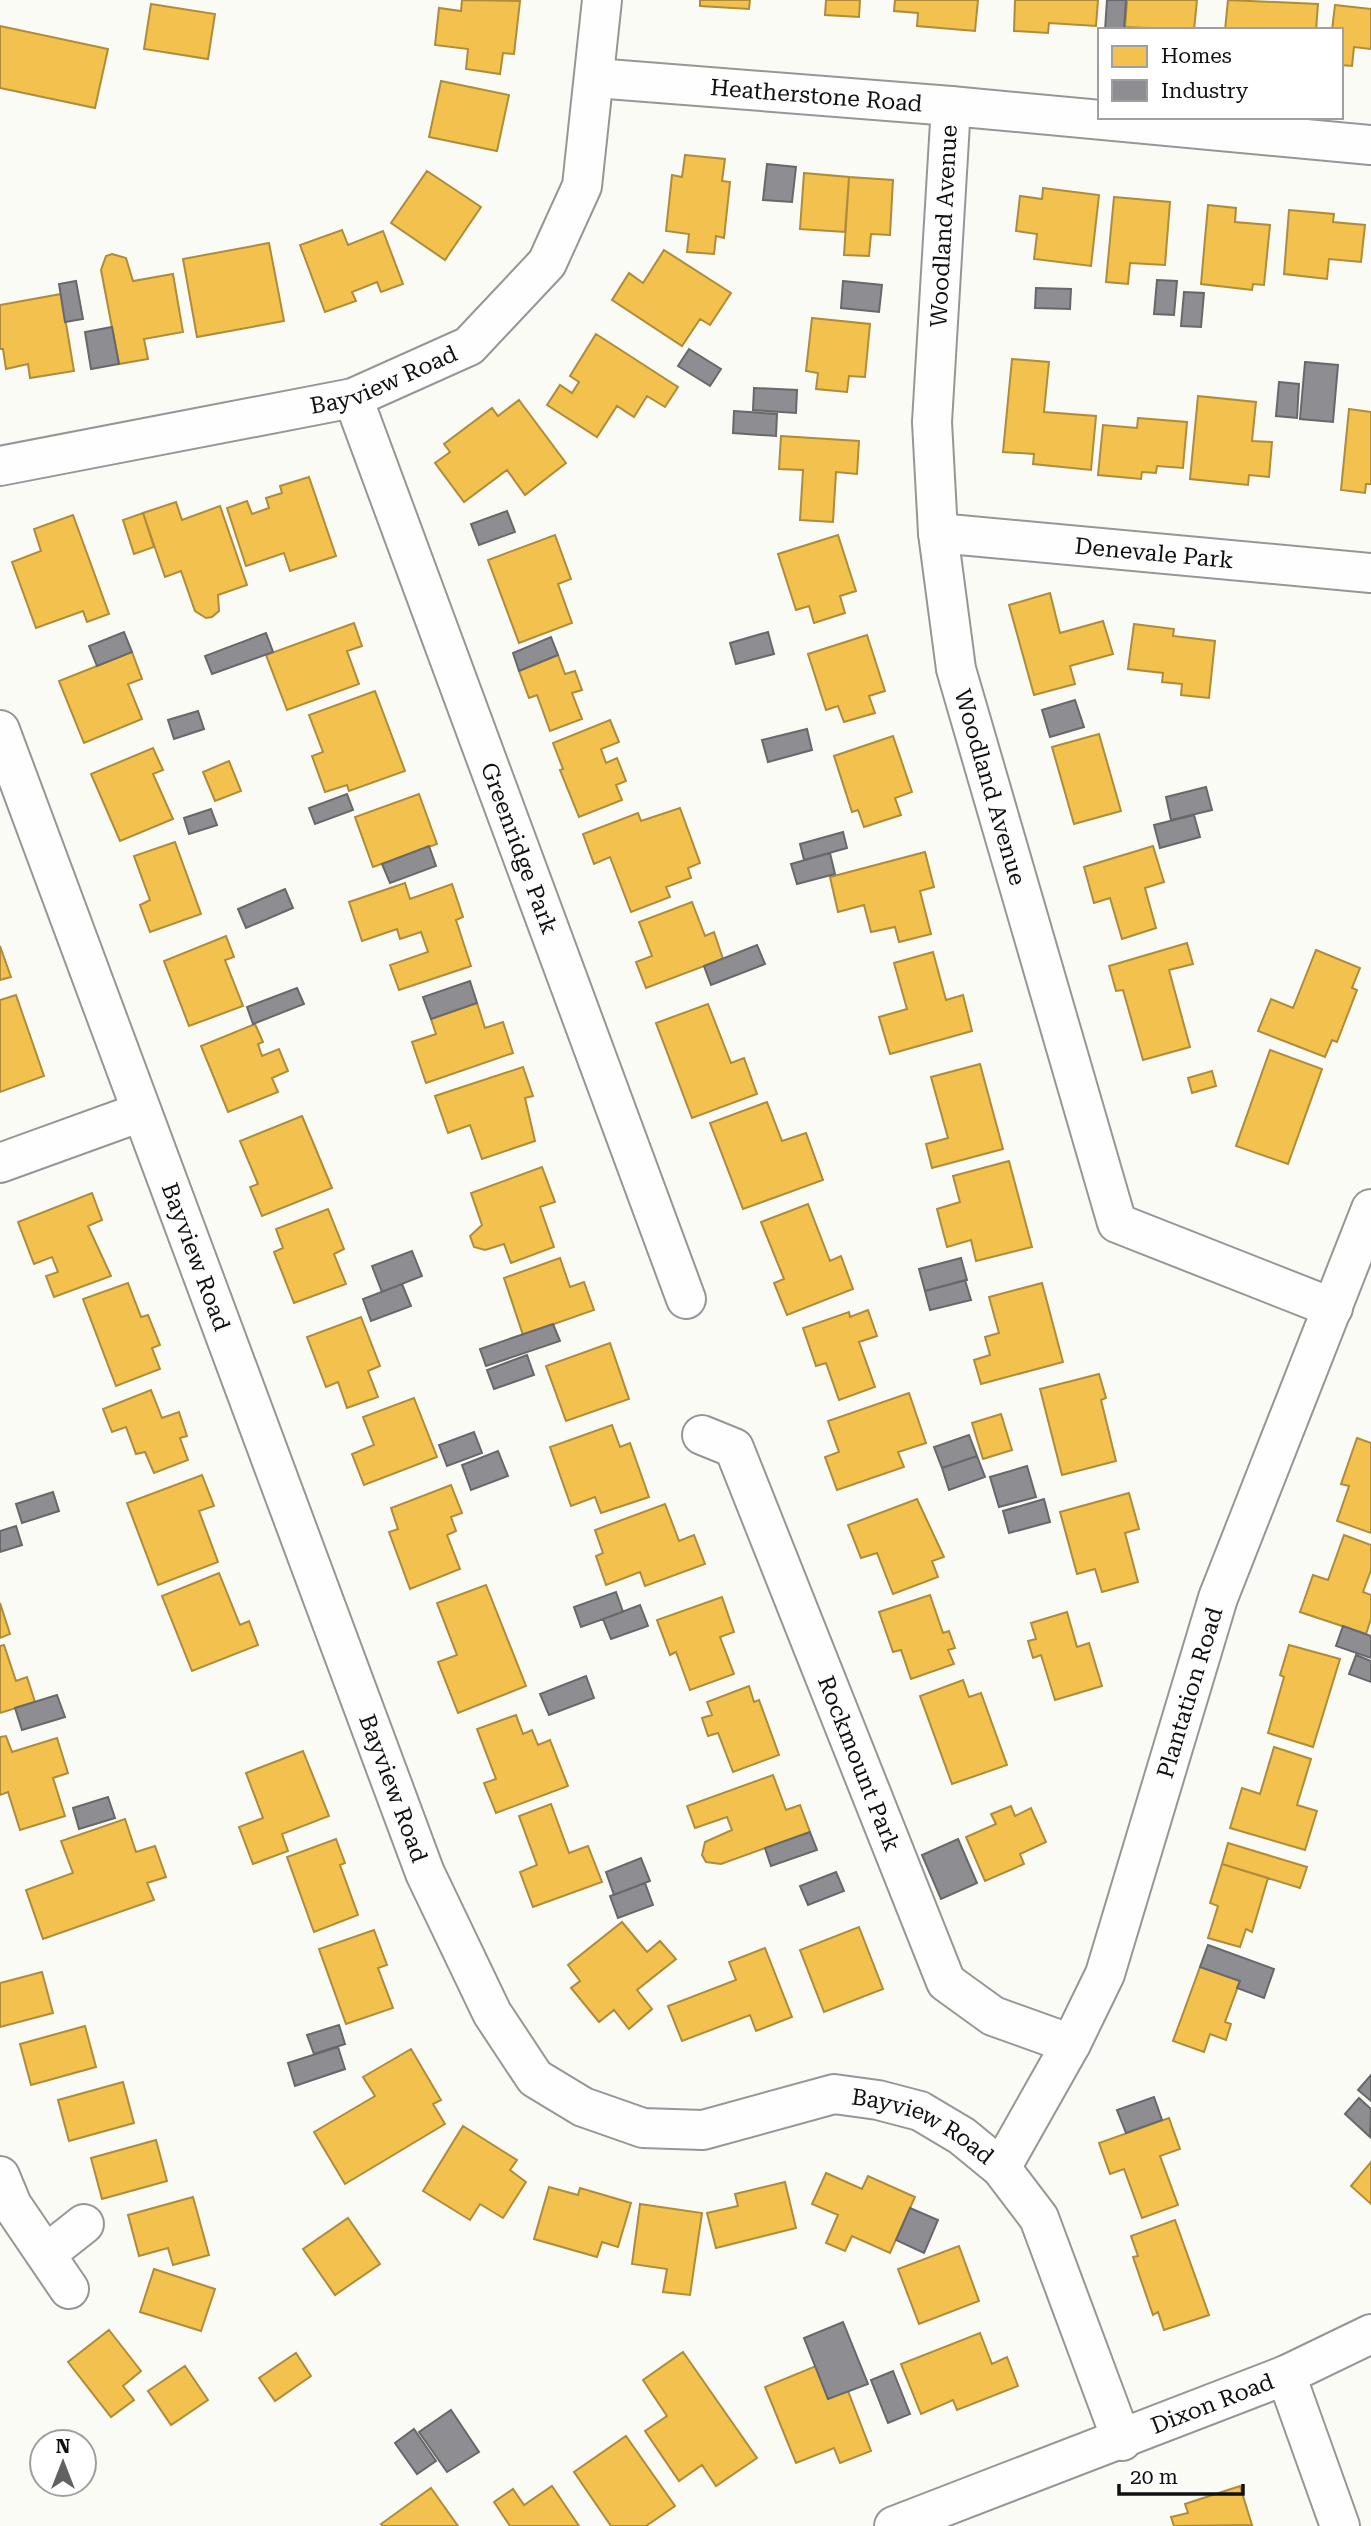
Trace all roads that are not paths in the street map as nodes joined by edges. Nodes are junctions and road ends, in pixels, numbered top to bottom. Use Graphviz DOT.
graph roads {
  1 [pos="602,0"];
  2 [pos="595,78"];
  3 [pos="951,106"];
  4 [pos="1371,145"];
  5 [pos="353,398"];
  6 [pos="0,466"];
  7 [pos="939,533"];
  8 [pos="1371,573"];
  9 [pos="0,730"];
  10 [pos="141,1112"];
  11 [pos="0,1163"];
  12 [pos="1371,1209"];
  13 [pos="686,1299"];
  14 [pos="1333,1308"];
  15 [pos="702,1435"];
  16 [pos="1071,2044"];
  17 [pos="1001,2168"];
  18 [pos="0,2176"];
  19 [pos="84,2224"];
  20 [pos="46,2254"];
  21 [pos="69,2289"];
  22 [pos="1371,2334"];
  23 [pos="1286,2375"];
  24 [pos="1122,2441"];
  25 [pos="894,2526"];
  26 [pos="1340,2526"];
  1 -- 2 [label="street, Bayview Road"];
  2 -- 3 [label="street, Heatherstone Road"];
  2 -- 5 [label="street, Bayview Road"];
  3 -- 4 [label="street, Heatherstone Road"];
  3 -- 7 [label="street, Woodland Avenue"];
  5 -- 6 [label="street, Bayview Road"];
  5 -- 13 [label="street, Greenridge Park"];
  7 -- 8 [label="street, Denevale Park"];
  7 -- 14 [label="street, Woodland Avenue"];
  9 -- 10 [label="street, Bayview Road"];
  10 -- 11 [label="street"];
  10 -- 17 [label="street, Bayview Road"];
  12 -- 14 [label="street, Plantation Road"];
  14 -- 16 [label="street, Plantation Road"];
  15 -- 16 [label="street, Rockmount Park"];
  16 -- 17 [label="street, Plantation Road"];
  17 -- 24 [label="street, Bayview Road"];
  18 -- 20 [label="street"];
  19 -- 20 [label="street"];
  20 -- 21 [label="street"];
  22 -- 23 [label="street, Dixon Road"];
  23 -- 24 [label="street, Dixon Road"];
  23 -- 26 [label="street"];
  24 -- 25 [label="street, Dixon Road"];
}
